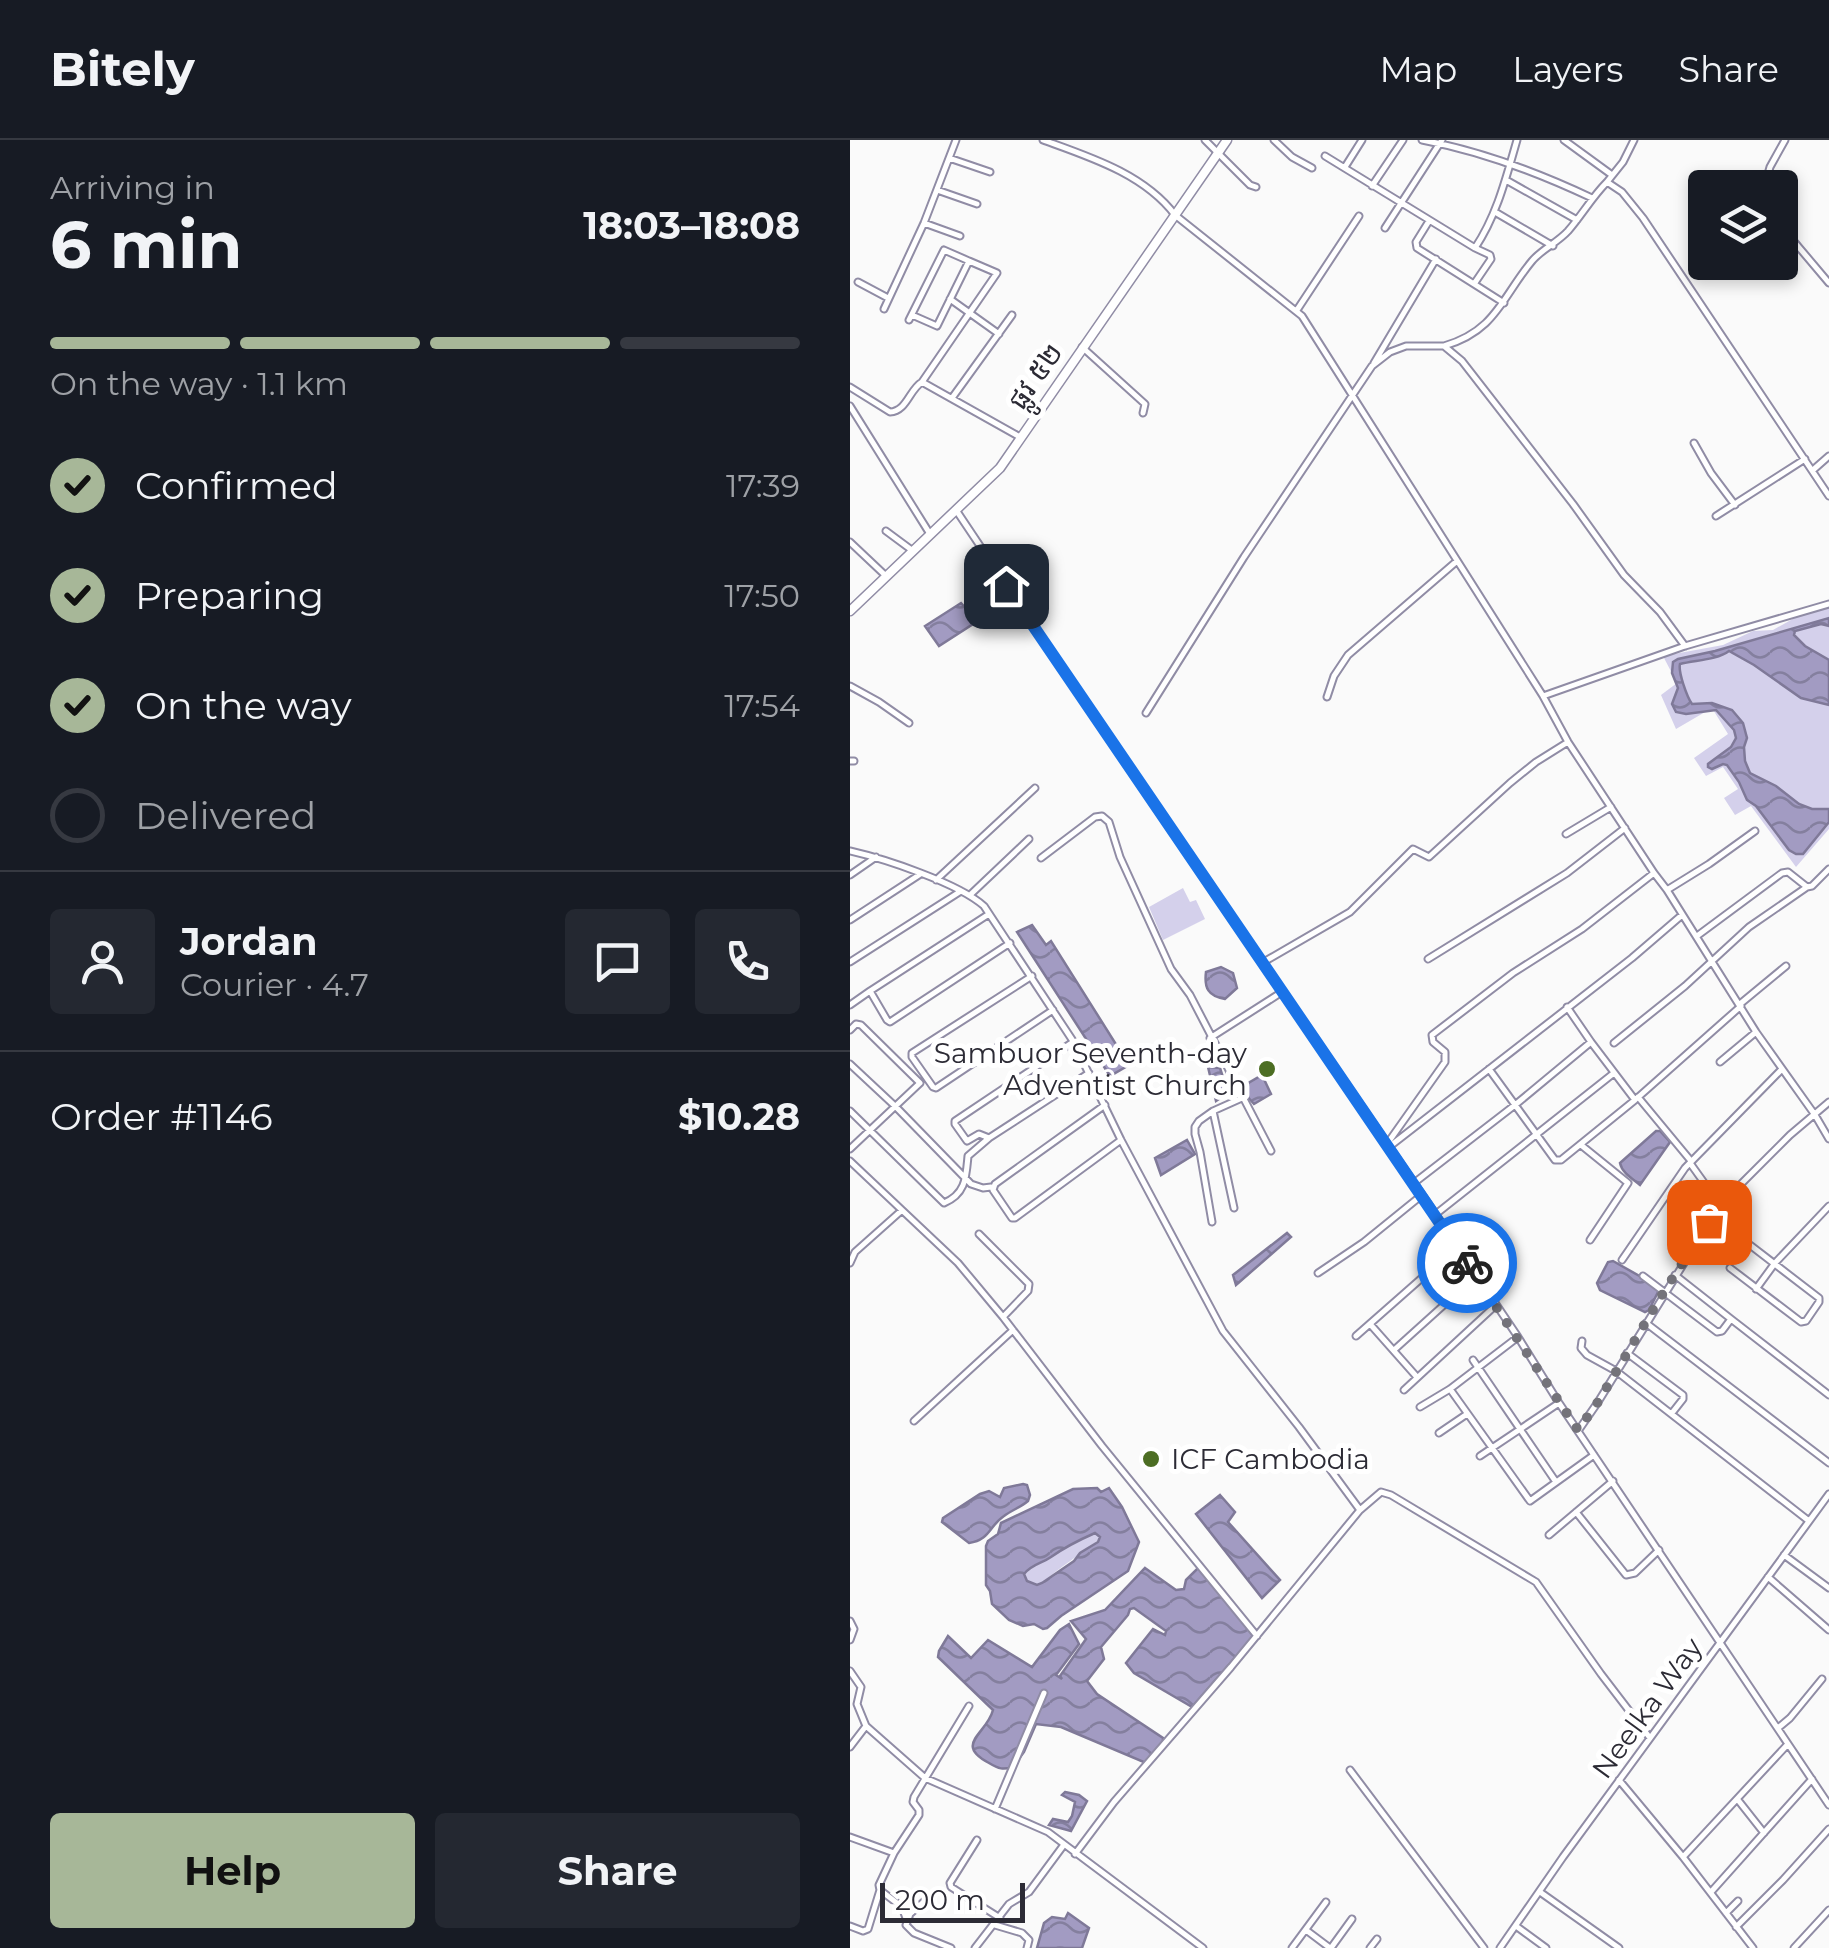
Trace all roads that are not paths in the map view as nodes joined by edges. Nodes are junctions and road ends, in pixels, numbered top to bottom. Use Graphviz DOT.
graph roads {
  1 [pos="956,140"];
  2 [pos="1043,140"];
  3 [pos="1205,140"];
  4 [pos="1228,140"];
  5 [pos="1274,140"];
  6 [pos="1362,140"];
  7 [pos="1402,140"];
  8 [pos="1422,140"];
  9 [pos="1564,140"];
  10 [pos="1623,140"];
  11 [pos="1785,140"];
  12 [pos="1515,141"];
  13 [pos="1441,142"];
  14 [pos="1633,142"];
  15 [pos="1218,154"];
  16 [pos="1325,156"];
  17 [pos="949,158"];
  18 [pos="1510,164"];
  19 [pos="1345,167"];
  20 [pos="1312,168"];
  21 [pos="1769,170"];
  22 [pos="990,172"];
  23 [pos="1610,178"];
  24 [pos="1506,180"];
  25 [pos="1256,186"];
  26 [pos="1372,186"];
  27 [pos="936,190"];
  28 [pos="1592,198"];
  29 [pos="1401,203"];
  30 [pos="976,204"];
  31 [pos="1494,212"];
  32 [pos="1175,215"];
  33 [pos="1359,216"];
  34 [pos="1429,220"];
  35 [pos="1578,220"];
  36 [pos="924,223"];
  37 [pos="1385,228"];
  38 [pos="960,236"];
  39 [pos="1553,246"];
  40 [pos="1798,247"];
  41 [pos="1474,248"];
  42 [pos="1436,259"];
  43 [pos="968,261"];
  44 [pos="858,282"];
  45 [pos="1474,284"];
  46 [pos="1829,284"];
  47 [pos="888,298"];
  48 [pos="950,300"];
  49 [pos="1504,303"];
  50 [pos="884,309"];
  51 [pos="1296,311"];
  52 [pos="969,314"];
  53 [pos="1012,315"];
  54 [pos="998,334"];
  55 [pos="1444,346"];
  56 [pos="1082,348"];
  57 [pos="1372,366"];
  58 [pos="922,382"];
  59 [pos="850,387"];
  60 [pos="1350,396"];
  61 [pos="952,398"];
  62 [pos="850,406"];
  63 [pos="1143,413"];
  64 [pos="1020,437"];
  65 [pos="1694,443"];
  66 [pos="1829,456"];
  67 [pos="1804,458"];
  68 [pos="1812,470"];
  69 [pos="1829,496"];
  70 [pos="1735,505"];
  71 [pos="956,509"];
  72 [pos="1716,516"];
  73 [pos="886,531"];
  74 [pos="930,534"];
  75 [pos="850,542"];
  76 [pos="913,551"];
  77 [pos="1457,561"];
  78 [pos="886,576"];
  79 [pos="1829,604"];
  80 [pos="851,608"];
  81 [pos="1685,646"];
  82 [pos="850,686"];
  83 [pos="1542,696"];
  84 [pos="1327,697"];
  85 [pos="1146,714"];
  86 [pos="909,723"];
  87 [pos="1568,742"];
  88 [pos="1035,788"];
  89 [pos="1611,807"];
  90 [pos="1625,828"];
  91 [pos="1755,831"];
  92 [pos="1566,834"];
  93 [pos="1029,840"];
  94 [pos="850,851"];
  95 [pos="876,857"];
  96 [pos="1041,858"];
  97 [pos="1829,868"];
  98 [pos="1654,872"];
  99 [pos="919,874"];
  100 [pos="850,875"];
  101 [pos="936,880"];
  102 [pos="1806,886"];
  103 [pos="1668,890"];
  104 [pos="961,891"];
  105 [pos="970,895"];
  106 [pos="990,913"];
  107 [pos="1682,915"];
  108 [pos="850,920"];
  109 [pos="1696,936"];
  110 [pos="1010,942"];
  111 [pos="1428,959"];
  112 [pos="850,962"];
  113 [pos="1712,962"];
  114 [pos="1262,964"];
  115 [pos="1786,966"];
  116 [pos="1032,976"];
  117 [pos="870,991"];
  118 [pos="1282,992"];
  119 [pos="850,1004"];
  120 [pos="1741,1005"];
  121 [pos="1568,1006"];
  122 [pos="1053,1010"];
  123 [pos="850,1030"];
  124 [pos="1756,1032"];
  125 [pos="1210,1038"];
  126 [pos="1073,1042"];
  127 [pos="1591,1042"];
  128 [pos="1614,1043"];
  129 [pos="1720,1062"];
  130 [pos="850,1064"];
  131 [pos="1489,1069"];
  132 [pos="1782,1069"];
  133 [pos="1089,1072"];
  134 [pos="1614,1073"];
  135 [pos="1242,1098"];
  136 [pos="1637,1098"];
  137 [pos="1829,1102"];
  138 [pos="1105,1105"];
  139 [pos="1516,1105"];
  140 [pos="896,1107"];
  141 [pos="850,1111"];
  142 [pos="1213,1111"];
  143 [pos="1815,1115"];
  144 [pos="870,1131"];
  145 [pos="1536,1134"];
  146 [pos="989,1138"];
  147 [pos="1829,1139"];
  148 [pos="1122,1140"];
  149 [pos="1581,1144"];
  150 [pos="1388,1146"];
  151 [pos="850,1149"];
  152 [pos="1271,1151"];
  153 [pos="850,1161"];
  154 [pos="1690,1162"];
  155 [pos="966,1179"];
  156 [pos="1414,1184"];
  157 [pos="992,1186"];
  158 [pos="1422,1195"];
  159 [pos="1720,1204"];
  160 [pos="1829,1206"];
  161 [pos="1234,1208"];
  162 [pos="901,1210"];
  163 [pos="1436,1214"];
  164 [pos="1212,1222"];
  165 [pos="979,1234"];
  166 [pos="1590,1240"];
  167 [pos="1750,1244"];
  168 [pos="1457,1247"];
  169 [pos="1622,1260"];
  170 [pos="850,1263"];
  171 [pos="1774,1263"];
  172 [pos="1730,1268"];
  173 [pos="1318,1273"];
  174 [pos="1675,1275"];
  175 [pos="1476,1276"];
  176 [pos="1643,1276"];
  177 [pos="1756,1289"];
  178 [pos="1665,1290"];
  179 [pos="1496,1305"];
  180 [pos="1004,1317"];
  181 [pos="1731,1319"];
  182 [pos="1646,1323"];
  183 [pos="1370,1324"];
  184 [pos="1013,1330"];
  185 [pos="1356,1336"];
  186 [pos="1518,1337"];
  187 [pos="1582,1340"];
  188 [pos="1394,1350"];
  189 [pos="1627,1353"];
  190 [pos="1473,1360"];
  191 [pos="1479,1368"];
  192 [pos="1616,1372"];
  193 [pos="1416,1376"];
  194 [pos="1450,1389"];
  195 [pos="1404,1390"];
  196 [pos="1829,1395"];
  197 [pos="1559,1403"];
  198 [pos="1420,1408"];
  199 [pos="1467,1414"];
  200 [pos="1671,1414"];
  201 [pos="914,1421"];
  202 [pos="1520,1429"];
  203 [pos="1578,1430"];
  204 [pos="1439,1433"];
  205 [pos="1490,1449"];
  206 [pos="1594,1455"];
  207 [pos="1480,1456"];
  208 [pos="1829,1462"];
  209 [pos="1613,1481"];
  210 [pos="1556,1482"];
  211 [pos="1829,1494"];
  212 [pos="1360,1510"];
  213 [pos="1576,1512"];
  214 [pos="1809,1521"];
  215 [pos="1548,1535"];
  216 [pos="1659,1550"];
  217 [pos="1784,1555"];
  218 [pos="1768,1577"];
  219 [pos="1829,1588"];
  220 [pos="850,1621"];
  221 [pos="1829,1630"];
  222 [pos="1256,1636"];
  223 [pos="850,1640"];
  224 [pos="1720,1642"];
  225 [pos="850,1671"];
  226 [pos="1822,1679"];
  227 [pos="1044,1692"];
  228 [pos="969,1706"];
  229 [pos="866,1726"];
  230 [pos="1778,1728"];
  231 [pos="1650,1738"];
  232 [pos="1788,1744"];
  233 [pos="850,1747"];
  234 [pos="1350,1770"];
  235 [pos="925,1778"];
  236 [pos="1812,1779"];
  237 [pos="1619,1780"];
  238 [pos="1738,1800"];
  239 [pos="1829,1804"];
  240 [pos="994,1809"];
  241 [pos="1829,1829"];
  242 [pos="1764,1833"];
  243 [pos="850,1838"];
  244 [pos="977,1840"];
  245 [pos="1064,1845"];
  246 [pos="894,1853"];
  247 [pos="1075,1854"];
  248 [pos="1683,1857"];
  249 [pos="880,1890"];
  250 [pos="1540,1892"];
  251 [pos="1710,1893"];
  252 [pos="929,1897"];
  253 [pos="1738,1900"];
  254 [pos="1326,1902"];
  255 [pos="1829,1910"];
  256 [pos="1726,1914"];
  257 [pos="1000,1918"];
  258 [pos="1352,1919"];
  259 [pos="907,1921"];
  260 [pos="995,1924"];
  261 [pos="850,1926"];
  262 [pos="1516,1926"];
  263 [pos="1736,1927"];
  264 [pos="1306,1930"];
  265 [pos="1377,1938"];
  266 [pos="951,1948"];
  267 [pos="975,1948"];
  268 [pos="1027,1948"];
  269 [pos="1203,1948"];
  270 [pos="1292,1948"];
  271 [pos="1331,1948"];
  272 [pos="1370,1948"];
  273 [pos="1484,1948"];
  274 [pos="1500,1948"];
  275 [pos="1546,1948"];
  276 [pos="1619,1948"];
  277 [pos="1753,1948"];
  278 [pos="1794,1948"];
  1 -- 17 [label="street"];
  2 -- 32 [label="street"];
  3 -- 15 [label="street"];
  4 -- 15 [label="street, ផ្លូវ ៥២"];
  5 -- 20 [label="street"];
  6 -- 19 [label="street"];
  7 -- 26 [label="street"];
  8 -- 13 [label="street"];
  9 -- 23 [label="street"];
  10 -- 14 [label="street"];
  11 -- 21 [label="street"];
  12 -- 18 [label="street"];
  13 -- 18 [label="street"];
  13 -- 29 [label="street"];
  14 -- 23 [label="street"];
  15 -- 25 [label="street"];
  15 -- 32 [label="street, ផ្លូវ ៥២"];
  16 -- 19 [label="street"];
  17 -- 22 [label="street"];
  17 -- 27 [label="street"];
  18 -- 24 [label="street"];
  18 -- 28 [label="street"];
  19 -- 26 [label="street"];
  23 -- 28 [label="street"];
  23 -- 67 [label="street"];
  24 -- 31 [label="street"];
  24 -- 35 [label="street"];
  26 -- 29 [label="street"];
  27 -- 30 [label="street"];
  27 -- 36 [label="street"];
  28 -- 35 [label="street"];
  29 -- 34 [label="street"];
  29 -- 37 [label="street"];
  31 -- 39 [label="street"];
  31 -- 41 [label="street"];
  32 -- 51 [label="street"];
  32 -- 56 [label="street, ផ្លូវ ៥២"];
  33 -- 51 [label="street"];
  34 -- 41 [label="street"];
  34 -- 42 [label="street"];
  35 -- 39 [label="street"];
  36 -- 38 [label="street"];
  36 -- 47 [label="street"];
  39 -- 49 [label="street"];
  40 -- 46 [label="street"];
  41 -- 45 [label="street"];
  42 -- 45 [label="street"];
  42 -- 57 [label="street"];
  43 -- 48 [label="street"];
  43 -- 48 [label="street"];
  43 -- 52 [label="street"];
  44 -- 47 [label="street"];
  45 -- 49 [label="street"];
  47 -- 50 [label="street"];
  48 -- 52 [label="street"];
  49 -- 55 [label="street"];
  51 -- 60 [label="street"];
  52 -- 54 [label="street"];
  52 -- 58 [label="street"];
  53 -- 54 [label="street"];
  54 -- 61 [label="street"];
  55 -- 57 [label="street"];
  55 -- 81 [label="street"];
  56 -- 63 [label="street"];
  56 -- 64 [label="street, ផ្លូវ ៥២"];
  57 -- 60 [label="street"];
  58 -- 59 [label="street"];
  58 -- 61 [label="street"];
  60 -- 77 [label="street"];
  60 -- 85 [label="street"];
  61 -- 64 [label="street"];
  62 -- 74 [label="street"];
  64 -- 71 [label="street, ផ្លូវ ៥២"];
  65 -- 70 [label="street"];
  66 -- 68 [label="street"];
  67 -- 68 [label="street"];
  67 -- 70 [label="street"];
  68 -- 69 [label="street"];
  70 -- 72 [label="street"];
  71 -- 74 [label="street, ផ្លូវ ៥២"];
  71 -- 114 [label="street"];
  73 -- 76 [label="street"];
  74 -- 76 [label="street, ផ្លូវ ៥២"];
  75 -- 78 [label="street"];
  76 -- 78 [label="street, ផ្លូវ ៥២"];
  77 -- 83 [label="street"];
  77 -- 84 [label="street"];
  78 -- 80 [label="street, ផ្លូវ ៥២"];
  79 -- 81 [label="street"];
  81 -- 83 [label="street"];
  82 -- 86 [label="street"];
  83 -- 87 [label="street"];
  87 -- 89 [label="street"];
  87 -- 114 [label="street"];
  88 -- 101 [label="street"];
  89 -- 90 [label="street"];
  89 -- 92 [label="street"];
  90 -- 98 [label="street"];
  90 -- 111 [label="street"];
  91 -- 103 [label="street"];
  93 -- 105 [label="street"];
  94 -- 95 [label="street"];
  95 -- 99 [label="street"];
  95 -- 100 [label="street"];
  96 -- 125 [label="street"];
  97 -- 102 [label="street"];
  98 -- 103 [label="street"];
  98 -- 150 [label="street"];
  99 -- 101 [label="street"];
  99 -- 108 [label="street"];
  101 -- 104 [label="street"];
  102 -- 109 [label="street"];
  102 -- 113 [label="street"];
  103 -- 107 [label="street"];
  104 -- 105 [label="street"];
  104 -- 112 [label="street"];
  105 -- 106 [label="street"];
  106 -- 110 [label="street"];
  106 -- 117 [label="street"];
  107 -- 109 [label="street"];
  107 -- 121 [label="street"];
  109 -- 113 [label="street"];
  110 -- 116 [label="street"];
  110 -- 117 [label="street"];
  113 -- 120 [label="street"];
  113 -- 128 [label="street"];
  114 -- 118 [label="street"];
  115 -- 120 [label="street"];
  116 -- 122 [label="street"];
  116 -- 122 [label="street"];
  117 -- 119 [label="street"];
  118 -- 125 [label="street"];
  118 -- 150 [label="street"];
  120 -- 124 [label="street"];
  120 -- 136 [label="street"];
  121 -- 127 [label="street"];
  121 -- 131 [label="street"];
  122 -- 126 [label="street"];
  123 -- 140 [label="street"];
  124 -- 129 [label="street"];
  124 -- 132 [label="street"];
  125 -- 135 [label="street"];
  126 -- 133 [label="street"];
  126 -- 146 [label="street"];
  127 -- 134 [label="street"];
  127 -- 139 [label="street"];
  130 -- 140 [label="street"];
  131 -- 139 [label="street"];
  131 -- 150 [label="street"];
  132 -- 143 [label="street"];
  132 -- 154 [label="street"];
  133 -- 138 [label="street"];
  133 -- 146 [label="street"];
  134 -- 136 [label="street"];
  134 -- 145 [label="street"];
  135 -- 142 [label="street"];
  135 -- 152 [label="street"];
  136 -- 149 [label="street"];
  136 -- 154 [label="street"];
  137 -- 143 [label="street"];
  138 -- 148 [label="street"];
  138 -- 157 [label="street"];
  139 -- 145 [label="street"];
  139 -- 156 [label="street"];
  140 -- 144 [label="street"];
  140 -- 155 [label="street"];
  141 -- 144 [label="street"];
  142 -- 161 [label="street"];
  142 -- 164 [label="street"];
  143 -- 147 [label="street"];
  143 -- 159 [label="street"];
  144 -- 151 [label="street"];
  144 -- 155 [label="street"];
  145 -- 149 [label="street"];
  145 -- 163 [label="street"];
  146 -- 155 [label="street"];
  148 -- 157 [label="street"];
  148 -- 212 [label="street"];
  149 -- 166 [label="street"];
  150 -- 156 [label="street"];
  153 -- 162 [label="street"];
  154 -- 159 [label="street"];
  154 -- 169 [label="street"];
  155 -- 157 [label="street"];
  156 -- 158 [label="street"];
  158 -- 163 [label="street"];
  158 -- 173 [label="street"];
  159 -- 174 [label="street"];
  160 -- 171 [label="street"];
  162 -- 170 [label="street"];
  162 -- 180 [label="street"];
  163 -- 168 [label="street"];
  165 -- 180 [label="street"];
  167 -- 171 [label="street"];
  168 -- 175 [label="street"];
  168 -- 183 [label="street"];
  171 -- 177 [label="street"];
  171 -- 177 [label="street"];
  172 -- 177 [label="street"];
  174 -- 178 [label="street"];
  174 -- 181 [label="street"];
  175 -- 179 [label="street"];
  175 -- 188 [label="street"];
  176 -- 178 [label="street"];
  178 -- 181 [label="street"];
  178 -- 182 [label="street"];
  179 -- 186 [label="street"];
  179 -- 193 [label="street"];
  180 -- 184 [label="street"];
  181 -- 196 [label="street"];
  182 -- 189 [label="street"];
  182 -- 208 [label="street"];
  183 -- 185 [label="street"];
  183 -- 188 [label="street"];
  184 -- 201 [label="street"];
  184 -- 222 [label="street"];
  186 -- 191 [label="street"];
  186 -- 197 [label="street"];
  187 -- 192 [label="street"];
  188 -- 193 [label="street"];
  189 -- 192 [label="street"];
  189 -- 200 [label="street"];
  190 -- 191 [label="street"];
  191 -- 194 [label="street"];
  191 -- 202 [label="street"];
  192 -- 200 [label="street"];
  192 -- 203 [label="street"];
  193 -- 195 [label="street"];
  194 -- 198 [label="street"];
  194 -- 199 [label="street"];
  197 -- 202 [label="street"];
  197 -- 203 [label="street"];
  199 -- 204 [label="street"];
  199 -- 205 [label="street"];
  200 -- 214 [label="street"];
  202 -- 205 [label="street"];
  202 -- 210 [label="street"];
  203 -- 206 [label="street"];
  205 -- 207 [label="street"];
  205 -- 210 [label="street"];
  206 -- 209 [label="street"];
  206 -- 210 [label="street"];
  209 -- 213 [label="street"];
  209 -- 216 [label="street"];
  211 -- 214 [label="street, Neelka Way"];
  212 -- 222 [label="street"];
  212 -- 231 [label="street"];
  213 -- 215 [label="street"];
  213 -- 216 [label="street"];
  214 -- 217 [label="street, Neelka Way"];
  216 -- 224 [label="street"];
  217 -- 218 [label="street, Neelka Way"];
  217 -- 219 [label="street"];
  218 -- 221 [label="street"];
  218 -- 224 [label="street, Neelka Way"];
  220 -- 223 [label="street"];
  222 -- 247 [label="street"];
  224 -- 230 [label="street"];
  224 -- 231 [label="street, Neelka Way"];
  225 -- 229 [label="street"];
  226 -- 230 [label="street"];
  227 -- 240 [label="street"];
  228 -- 235 [label="street"];
  229 -- 233 [label="street"];
  229 -- 235 [label="street"];
  230 -- 232 [label="street"];
  231 -- 237 [label="street, Neelka Way"];
  232 -- 236 [label="street"];
  232 -- 238 [label="street"];
  234 -- 273 [label="street"];
  235 -- 240 [label="street"];
  235 -- 246 [label="street"];
  236 -- 239 [label="street"];
  236 -- 242 [label="street"];
  237 -- 248 [label="street"];
  237 -- 250 [label="street, Neelka Way"];
  238 -- 242 [label="street"];
  238 -- 248 [label="street"];
  240 -- 245 [label="street"];
  241 -- 263 [label="street"];
  242 -- 251 [label="street"];
  243 -- 246 [label="street"];
  244 -- 257 [label="street"];
  245 -- 247 [label="street"];
  245 -- 257 [label="street"];
  246 -- 249 [label="street"];
  247 -- 269 [label="street"];
  248 -- 251 [label="street"];
  249 -- 259 [label="street"];
  249 -- 261 [label="street"];
  250 -- 262 [label="street, Neelka Way"];
  250 -- 276 [label="street"];
  251 -- 256 [label="street"];
  252 -- 259 [label="street"];
  253 -- 256 [label="street"];
  254 -- 264 [label="street"];
  255 -- 278 [label="street"];
  256 -- 263 [label="street"];
  257 -- 260 [label="street"];
  258 -- 271 [label="street"];
  259 -- 266 [label="street"];
  260 -- 267 [label="street"];
  260 -- 268 [label="street"];
  262 -- 274 [label="street, Neelka Way"];
  262 -- 275 [label="street"];
  263 -- 277 [label="street"];
  264 -- 270 [label="street"];
  264 -- 271 [label="street"];
  265 -- 272 [label="street"];
}
